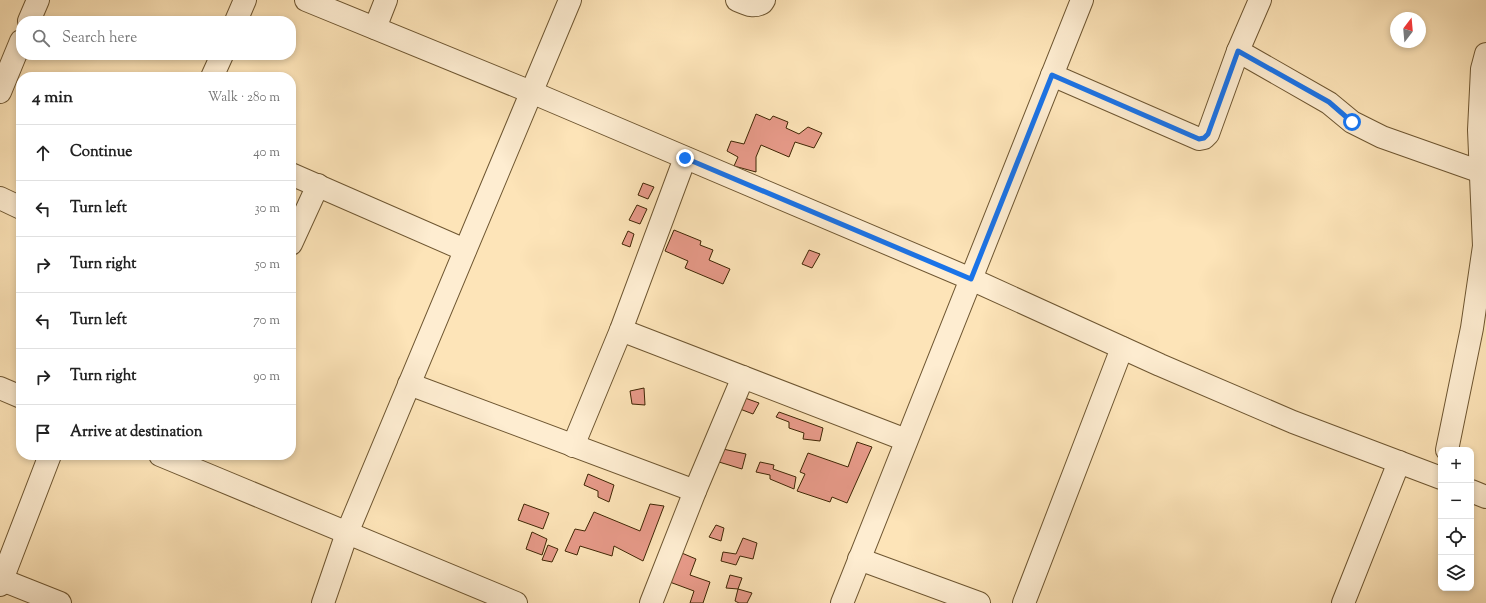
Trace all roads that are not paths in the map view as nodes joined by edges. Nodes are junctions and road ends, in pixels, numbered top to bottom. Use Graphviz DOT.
graph roads {
  1 [pos="38,0"];
  2 [pos="245,0"];
  3 [pos="306,0"];
  4 [pos="386,0"];
  5 [pos="570,0"];
  6 [pos="737,0"];
  7 [pos="764,0"];
  8 [pos="1082,0"];
  9 [pos="1260,0"];
  10 [pos="31,16"];
  11 [pos="238,16"];
  12 [pos="375,28"];
  13 [pos="1238,51"];
  14 [pos="16,53"];
  15 [pos="1486,54"];
  16 [pos="220,60"];
  17 [pos="214,72"];
  18 [pos="1052,75"];
  19 [pos="0,92"];
  20 [pos="531,92"];
  21 [pos="685,158"];
  22 [pos="1480,172"];
  23 [pos="296,176"];
  24 [pos="318,185"];
  25 [pos="0,198"];
  26 [pos="16,206"];
  27 [pos="296,233"];
  28 [pos="465,250"];
  29 [pos="971,279"];
  30 [pos="621,330"];
  31 [pos="1122,348"];
  32 [pos="743,377"];
  33 [pos="409,384"];
  34 [pos="0,388"];
  35 [pos="16,395"];
  36 [pos="906,440"];
  37 [pos="573,446"];
  38 [pos="1448,447"];
  39 [pos="48,460"];
  40 [pos="186,460"];
  41 [pos="197,462"];
  42 [pos="1399,462"];
  43 [pos="1438,477"];
  44 [pos="695,491"];
  45 [pos="1474,492"];
  46 [pos="1486,497"];
  47 [pos="347,533"];
  48 [pos="859,559"];
  49 [pos="1,582"];
  50 [pos="60,603"];
  51 [pos="323,603"];
  52 [pos="516,603"];
  53 [pos="652,603"];
  54 [pos="842,603"];
  55 [pos="979,603"];
  56 [pos="1024,603"];
  57 [pos="1343,603"];
  1 -- 10 [label="street"];
  2 -- 11 [label="street"];
  3 -- 12 [label="street"];
  4 -- 12 [label="street"];
  5 -- 20 [label="street"];
  6 -- 7 [label="street"];
  8 -- 18 [label="street"];
  9 -- 13 [label="street"];
  12 -- 20 [label="street"];
  13 -- 18 [label="street"];
  13 -- 22 [label="street"];
  14 -- 19 [label="street"];
  15 -- 22 [label="street"];
  16 -- 17 [label="street"];
  18 -- 29 [label="street"];
  20 -- 21 [label="street"];
  20 -- 28 [label="street"];
  21 -- 29 [label="street"];
  21 -- 30 [label="street"];
  22 -- 38 [label="street"];
  23 -- 24 [label="street"];
  24 -- 27 [label="street"];
  24 -- 28 [label="street"];
  25 -- 26 [label="street"];
  28 -- 33 [label="street"];
  29 -- 31 [label="street"];
  29 -- 36 [label="street"];
  30 -- 32 [label="street"];
  30 -- 37 [label="street"];
  31 -- 42 [label="street"];
  31 -- 56 [label="street"];
  32 -- 36 [label="street"];
  32 -- 44 [label="street"];
  33 -- 37 [label="street"];
  33 -- 47 [label="street"];
  34 -- 35 [label="street"];
  36 -- 48 [label="street"];
  37 -- 44 [label="street"];
  39 -- 49 [label="street"];
  40 -- 41 [label="street"];
  41 -- 47 [label="street"];
  42 -- 43 [label="street"];
  42 -- 57 [label="street"];
  44 -- 53 [label="street"];
  45 -- 46 [label="street"];
  47 -- 51 [label="street"];
  47 -- 52 [label="street"];
  48 -- 54 [label="street"];
  48 -- 55 [label="street"];
  49 -- 50 [label="street"];
}
